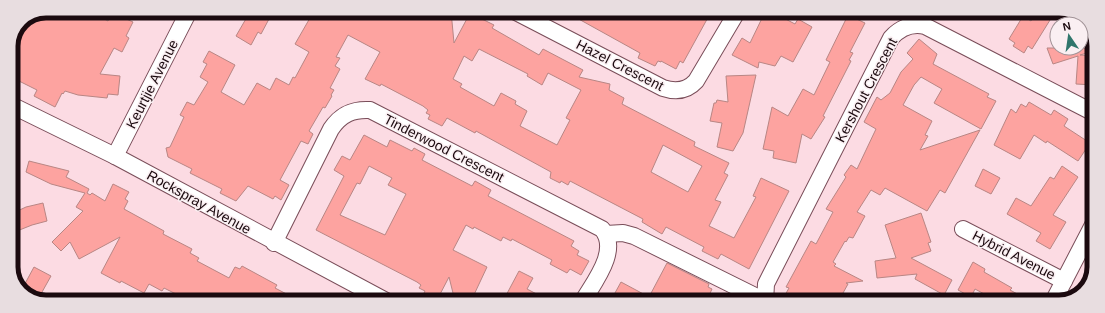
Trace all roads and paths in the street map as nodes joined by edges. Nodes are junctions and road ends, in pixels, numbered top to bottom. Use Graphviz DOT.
graph roads {
  1 [pos="185,18"];
  2 [pos="528,18"];
  3 [pos="733,18"];
  4 [pos="18,108"];
  5 [pos="1087,109"];
  6 [pos="115,156"];
  7 [pos="963,228"];
  8 [pos="606,234"];
  9 [pos="1087,237"];
  10 [pos="274,243"];
  11 [pos="1064,281"];
  12 [pos="374,295"];
  13 [pos="587,295"];
  14 [pos="753,295"];
  15 [pos="765,295"];
  16 [pos="1057,295"];
  1 -- 6 [label="street, Keurtjie Avenue"];
  2 -- 3 [label="street, Hazel Crescent"];
  4 -- 6 [label="street, Rockspray Avenue"];
  5 -- 15 [label="street, Kershout Crescent"];
  6 -- 10 [label="street, Rockspray Avenue"];
  7 -- 11 [label="street, Hybrid Avenue"];
  8 -- 10 [label="street, Tinderwood Crescent"];
  8 -- 13 [label="street"];
  8 -- 14 [label="street"];
  9 -- 11 [label="street"];
  10 -- 12 [label="street, Rockspray Avenue"];
  11 -- 16 [label="street"];
}
